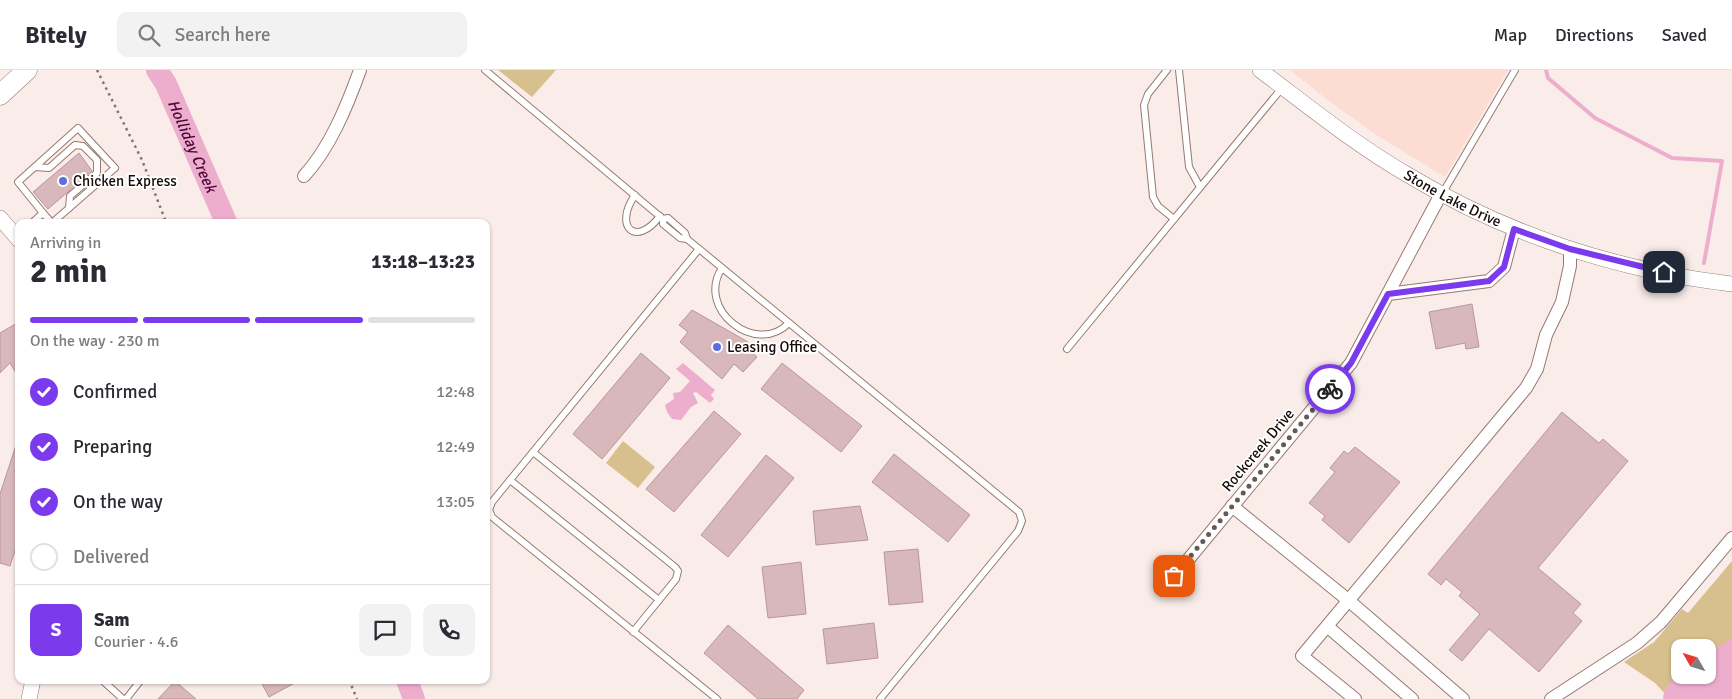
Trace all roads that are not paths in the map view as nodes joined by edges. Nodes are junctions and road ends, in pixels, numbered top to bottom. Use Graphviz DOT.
graph roads {
  1 [pos="27,70"];
  2 [pos="360,70"];
  3 [pos="485,70"];
  4 [pos="1167,70"];
  5 [pos="1179,70"];
  6 [pos="1260,70"];
  7 [pos="1515,70"];
  8 [pos="1282,87"];
  9 [pos="0,95"];
  10 [pos="35,166"];
  11 [pos="304,176"];
  12 [pos="1200,187"];
  13 [pos="1441,194"];
  14 [pos="634,195"];
  15 [pos="69,208"];
  16 [pos="43,213"];
  17 [pos="0,218"];
  18 [pos="662,218"];
  19 [pos="36,219"];
  20 [pos="49,219"];
  21 [pos="56,219"];
  22 [pos="1174,219"];
  23 [pos="1514,229"];
  24 [pos="15,235"];
  25 [pos="699,249"];
  26 [pos="1570,249"];
  27 [pos="722,268"];
  28 [pos="1732,284"];
  29 [pos="1388,294"];
  30 [pos="788,323"];
  31 [pos="1067,349"];
  32 [pos="533,452"];
  33 [pos="510,480"];
  34 [pos="1232,506"];
  35 [pos="490,507"];
  36 [pos="490,512"];
  37 [pos="1732,538"];
  38 [pos="1163,590"];
  39 [pos="659,600"];
  40 [pos="1348,600"];
  41 [pos="1328,627"];
  42 [pos="633,632"];
  43 [pos="32,684"];
  44 [pos="107,684"];
  45 [pos="137,684"];
  46 [pos="29,699"];
  47 [pos="124,699"];
  48 [pos="717,699"];
  49 [pos="880,699"];
  50 [pos="1355,699"];
  51 [pos="1412,699"];
  52 [pos="1463,699"];
  53 [pos="1551,699"];
  1 -- 9 [label="main road"];
  2 -- 11 [label="street"];
  3 -- 14 [label="lane"];
  4 -- 22 [label="lane"];
  5 -- 12 [label="lane"];
  6 -- 8 [label="street, Stone Lake Drive"];
  7 -- 13 [label="lane"];
  8 -- 12 [label="lane"];
  8 -- 13 [label="street, Stone Lake Drive"];
  10 -- 15 [label="lane"];
  10 -- 15 [label="lane"];
  10 -- 16 [label="lane"];
  12 -- 22 [label="lane"];
  13 -- 23 [label="street, Stone Lake Drive"];
  13 -- 29 [label="street, Rockcreek Drive"];
  14 -- 18 [label="lane"];
  14 -- 18 [label="lane"];
  15 -- 21 [label="lane"];
  16 -- 19 [label="lane"];
  16 -- 20 [label="lane"];
  17 -- 24 [label="street"];
  18 -- 25 [label="lane"];
  22 -- 31 [label="lane"];
  23 -- 26 [label="street, Stone Lake Drive"];
  23 -- 29 [label="street"];
  25 -- 27 [label="lane"];
  25 -- 32 [label="lane"];
  26 -- 28 [label="street, Stone Lake Drive"];
  26 -- 40 [label="street"];
  27 -- 30 [label="lane"];
  27 -- 30 [label="lane"];
  29 -- 34 [label="street, Rockcreek Drive"];
  30 -- 49 [label="lane"];
  32 -- 33 [label="lane"];
  32 -- 39 [label="lane"];
  33 -- 35 [label="lane"];
  33 -- 39 [label="lane"];
  34 -- 38 [label="street, Rockcreek Drive"];
  34 -- 40 [label="street"];
  36 -- 42 [label="lane"];
  37 -- 53 [label="street"];
  39 -- 42 [label="lane"];
  40 -- 41 [label="street"];
  40 -- 52 [label="street"];
  41 -- 50 [label="street"];
  41 -- 51 [label="street"];
  42 -- 48 [label="lane"];
  43 -- 46 [label="street"];
  44 -- 47 [label="lane"];
  45 -- 47 [label="lane"];
}
